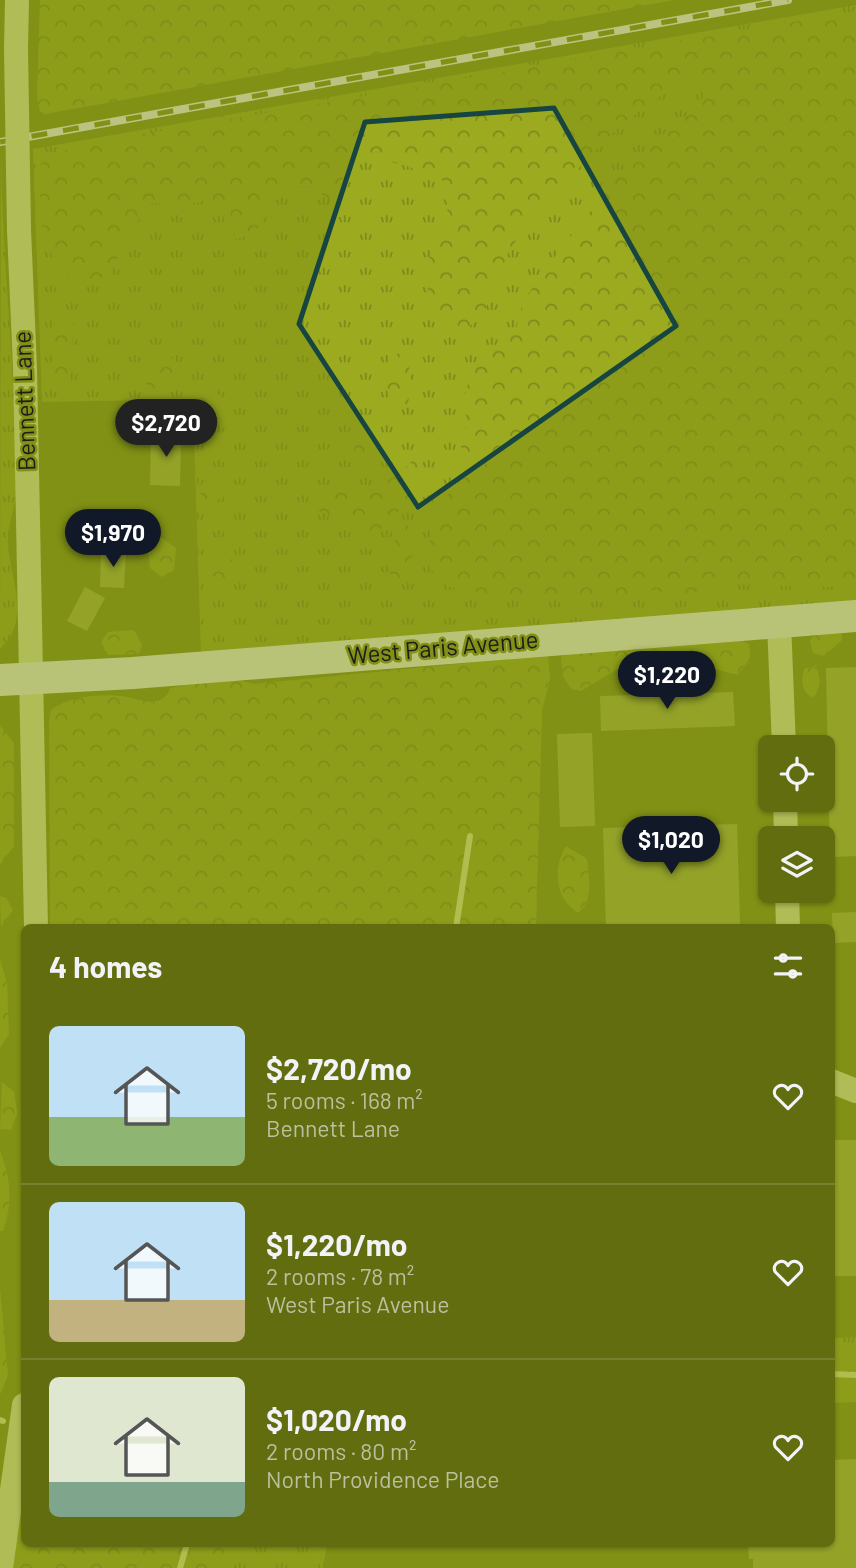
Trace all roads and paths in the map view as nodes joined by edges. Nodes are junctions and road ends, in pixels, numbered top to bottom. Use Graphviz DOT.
graph roads {
  1 [pos="17,0"];
  2 [pos="856,616"];
  3 [pos="779,622"];
  4 [pos="15,680"];
  5 [pos="783,735"];
  6 [pos="787,903"];
  7 [pos="36,924"];
  8 [pos="788,924"];
  9 [pos="835,1083"];
  10 [pos="856,1091"];
  11 [pos="21,1426"];
  12 [pos="1,1568"];
  1 -- 4 [label="street, Bennett Lane, bridge"];
  2 -- 3 [label="main road, West Paris Avenue"];
  3 -- 4 [label="main road, West Paris Avenue"];
  3 -- 5 [label="street"];
  4 -- 7 [label="street, Bennett Lane"];
  6 -- 8 [label="street"];
  9 -- 10 [label="street"];
  11 -- 12 [label="street"];
}
